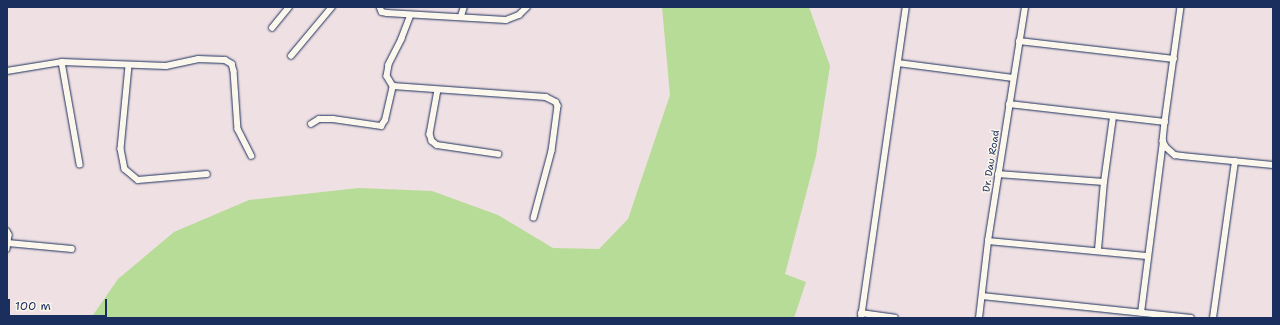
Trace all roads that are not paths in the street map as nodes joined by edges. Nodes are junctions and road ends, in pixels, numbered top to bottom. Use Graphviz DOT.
graph roads {
  1 [pos="289,7"];
  2 [pos="332,7"];
  3 [pos="380,7"];
  4 [pos="464,7"];
  5 [pos="528,7"];
  6 [pos="906,7"];
  7 [pos="1025,7"];
  8 [pos="1180,7"];
  9 [pos="411,15"];
  10 [pos="461,16"];
  11 [pos="272,28"];
  12 [pos="1019,41"];
  13 [pos="291,56"];
  14 [pos="1174,59"];
  15 [pos="62,62"];
  16 [pos="898,63"];
  17 [pos="129,66"];
  18 [pos="7,71"];
  19 [pos="1013,78"];
  20 [pos="393,86"];
  21 [pos="438,90"];
  22 [pos="1009,104"];
  23 [pos="1113,117"];
  24 [pos="1165,122"];
  25 [pos="311,124"];
  26 [pos="1163,141"];
  27 [pos="498,154"];
  28 [pos="252,156"];
  29 [pos="1235,162"];
  30 [pos="80,164"];
  31 [pos="1273,165"];
  32 [pos="207,174"];
  33 [pos="998,174"];
  34 [pos="1104,182"];
  35 [pos="534,218"];
  36 [pos="7,231"];
  37 [pos="988,241"];
  38 [pos="8,246"];
  39 [pos="72,249"];
  40 [pos="1098,250"];
  41 [pos="1146,256"];
  42 [pos="982,296"];
  43 [pos="1141,313"];
  44 [pos="861,316"];
  45 [pos="895,318"];
  46 [pos="979,318"];
  47 [pos="1191,318"];
  48 [pos="1213,318"];
  1 -- 11 [label="street"];
  2 -- 13 [label="street"];
  3 -- 9 [label="street"];
  4 -- 10 [label="street"];
  5 -- 10 [label="street"];
  6 -- 16 [label="street"];
  7 -- 12 [label="street, Dr. Dau Road"];
  8 -- 14 [label="street"];
  9 -- 10 [label="street"];
  9 -- 20 [label="street"];
  12 -- 14 [label="street"];
  12 -- 19 [label="street, Dr. Dau Road"];
  14 -- 24 [label="street"];
  15 -- 17 [label="street"];
  15 -- 18 [label="street"];
  15 -- 30 [label="street"];
  16 -- 19 [label="street"];
  16 -- 44 [label="street"];
  17 -- 28 [label="street"];
  17 -- 32 [label="street"];
  19 -- 22 [label="street, Dr. Dau Road"];
  20 -- 21 [label="street"];
  20 -- 25 [label="street"];
  21 -- 27 [label="street"];
  21 -- 35 [label="street"];
  22 -- 23 [label="street"];
  22 -- 33 [label="street, Dr. Dau Road"];
  23 -- 24 [label="street"];
  23 -- 34 [label="street"];
  24 -- 26 [label="street"];
  26 -- 29 [label="street"];
  26 -- 41 [label="street"];
  29 -- 31 [label="street"];
  29 -- 48 [label="street"];
  33 -- 34 [label="street"];
  33 -- 37 [label="street, Dr. Dau Road"];
  34 -- 40 [label="street"];
  36 -- 38 [label="street"];
  37 -- 40 [label="street"];
  37 -- 42 [label="street, Dr. Dau Road"];
  38 -- 39 [label="street"];
  40 -- 41 [label="street"];
  41 -- 43 [label="street"];
  42 -- 43 [label="street"];
  42 -- 46 [label="street, Dr. Dau Road"];
  43 -- 47 [label="street"];
  44 -- 45 [label="street"];
}
